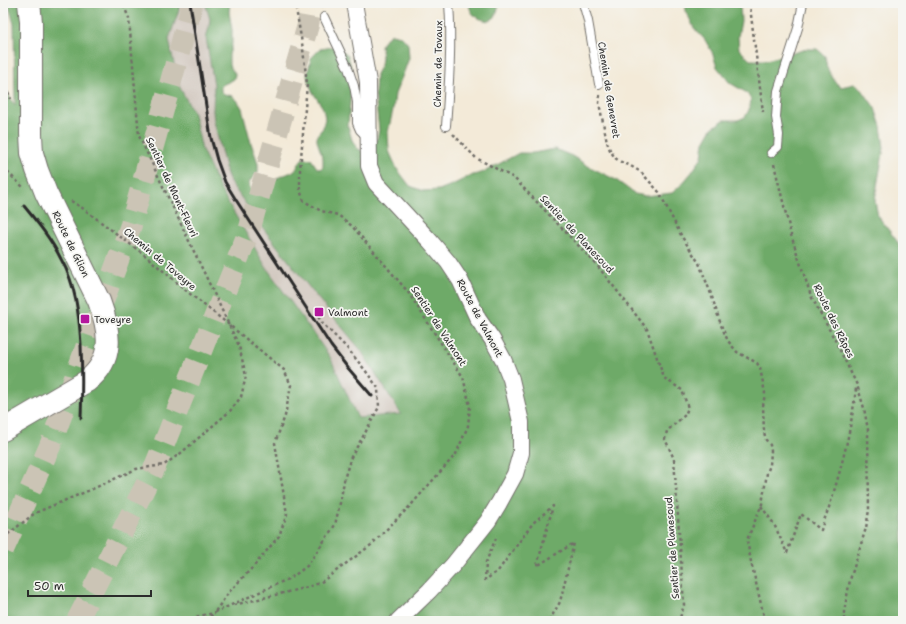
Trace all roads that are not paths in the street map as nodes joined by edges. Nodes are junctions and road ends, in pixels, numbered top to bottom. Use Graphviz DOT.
graph roads {
  1 [pos="29,3"];
  2 [pos="354,3"];
  3 [pos="449,3"];
  4 [pos="583,3"];
  5 [pos="803,3"];
  6 [pos="324,17"];
  7 [pos="599,84"];
  8 [pos="446,126"];
  9 [pos="369,136"];
  10 [pos="771,153"];
  11 [pos="3,430"];
  12 [pos="398,621"];
  1 -- 11 [label="street, Route de Glion"];
  2 -- 9 [label="street, Route de Valmont"];
  3 -- 8 [label="lane, Chemin de Tovaux"];
  4 -- 7 [label="lane, Chemin de Genevret"];
  5 -- 10 [label="lane"];
  6 -- 9 [label="lane"];
  9 -- 12 [label="street, Route de Valmont"];
}
